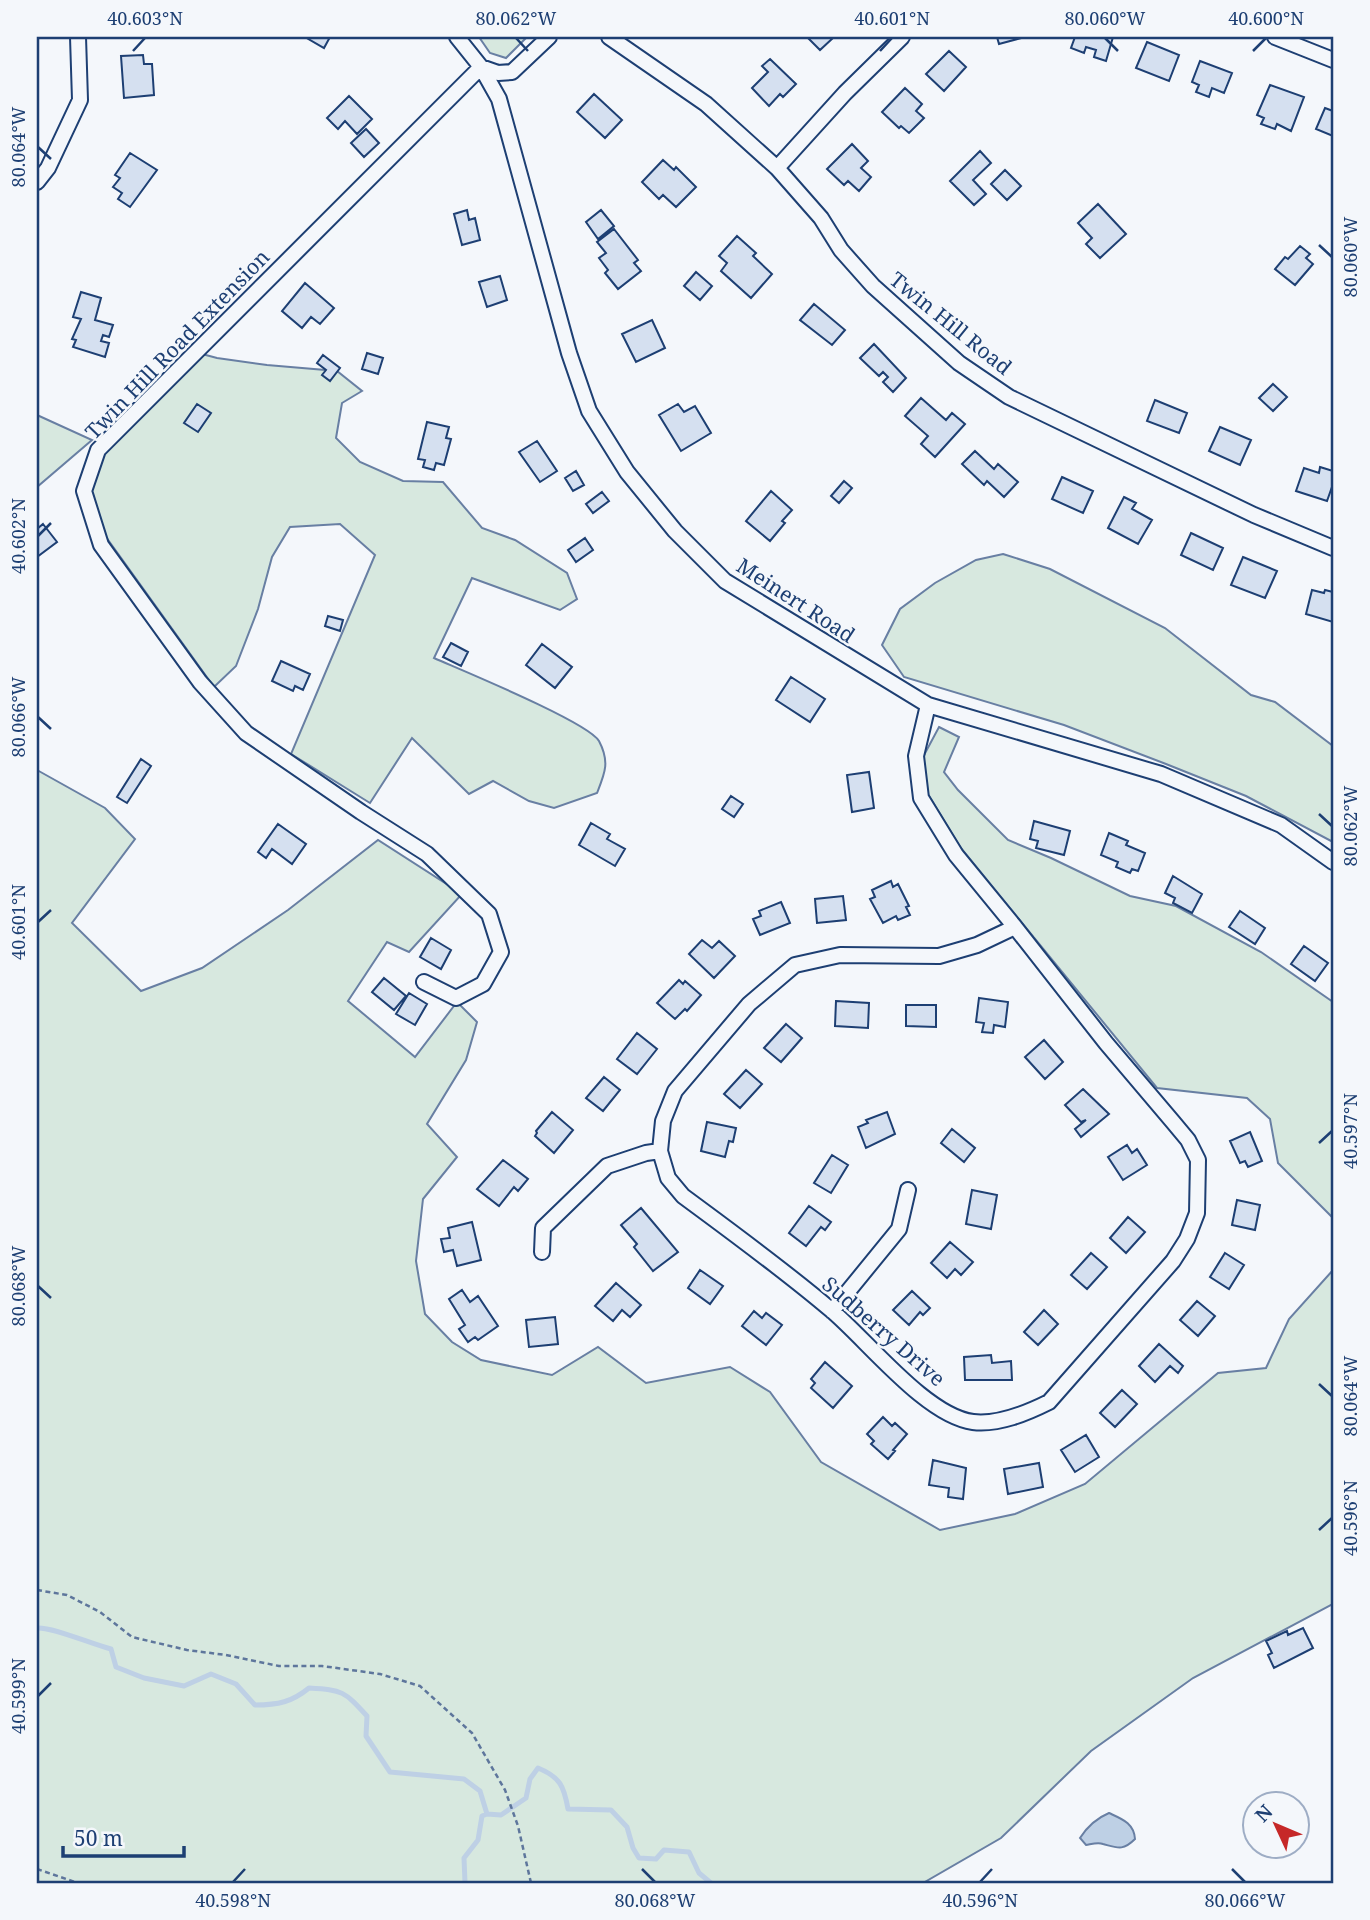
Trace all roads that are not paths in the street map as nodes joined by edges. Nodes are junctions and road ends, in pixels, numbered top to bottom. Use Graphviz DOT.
graph roads {
  1 [pos="78,37"];
  2 [pos="457,37"];
  3 [pos="550,37"];
  4 [pos="609,37"];
  5 [pos="902,37"];
  6 [pos="1275,37"];
  7 [pos="1333,60"];
  8 [pos="481,66"];
  9 [pos="777,168"];
  10 [pos="37,182"];
  11 [pos="1333,548"];
  12 [pos="928,705"];
  13 [pos="1333,862"];
  14 [pos="1016,927"];
  15 [pos="424,982"];
  16 [pos="660,1151"];
  17 [pos="908,1190"];
  18 [pos="542,1252"];
  19 [pos="832,1311"];
  1 -- 10 [label="street"];
  2 -- 8 [label="street, Meinert Road"];
  3 -- 8 [label="street"];
  4 -- 9 [label="street, Twin Hill Road"];
  5 -- 9 [label="street"];
  6 -- 7 [label="street"];
  8 -- 12 [label="street, Meinert Road"];
  8 -- 15 [label="street, Twin Hill Road Extension"];
  9 -- 11 [label="street, Twin Hill Road"];
  12 -- 13 [label="street, Meinert Road"];
  12 -- 14 [label="street, Sudberry Drive"];
  14 -- 16 [label="street, Sudberry Drive"];
  14 -- 19 [label="street, Sudberry Drive"];
  16 -- 18 [label="street"];
  16 -- 19 [label="street, Sudberry Drive"];
  17 -- 19 [label="street"];
}
